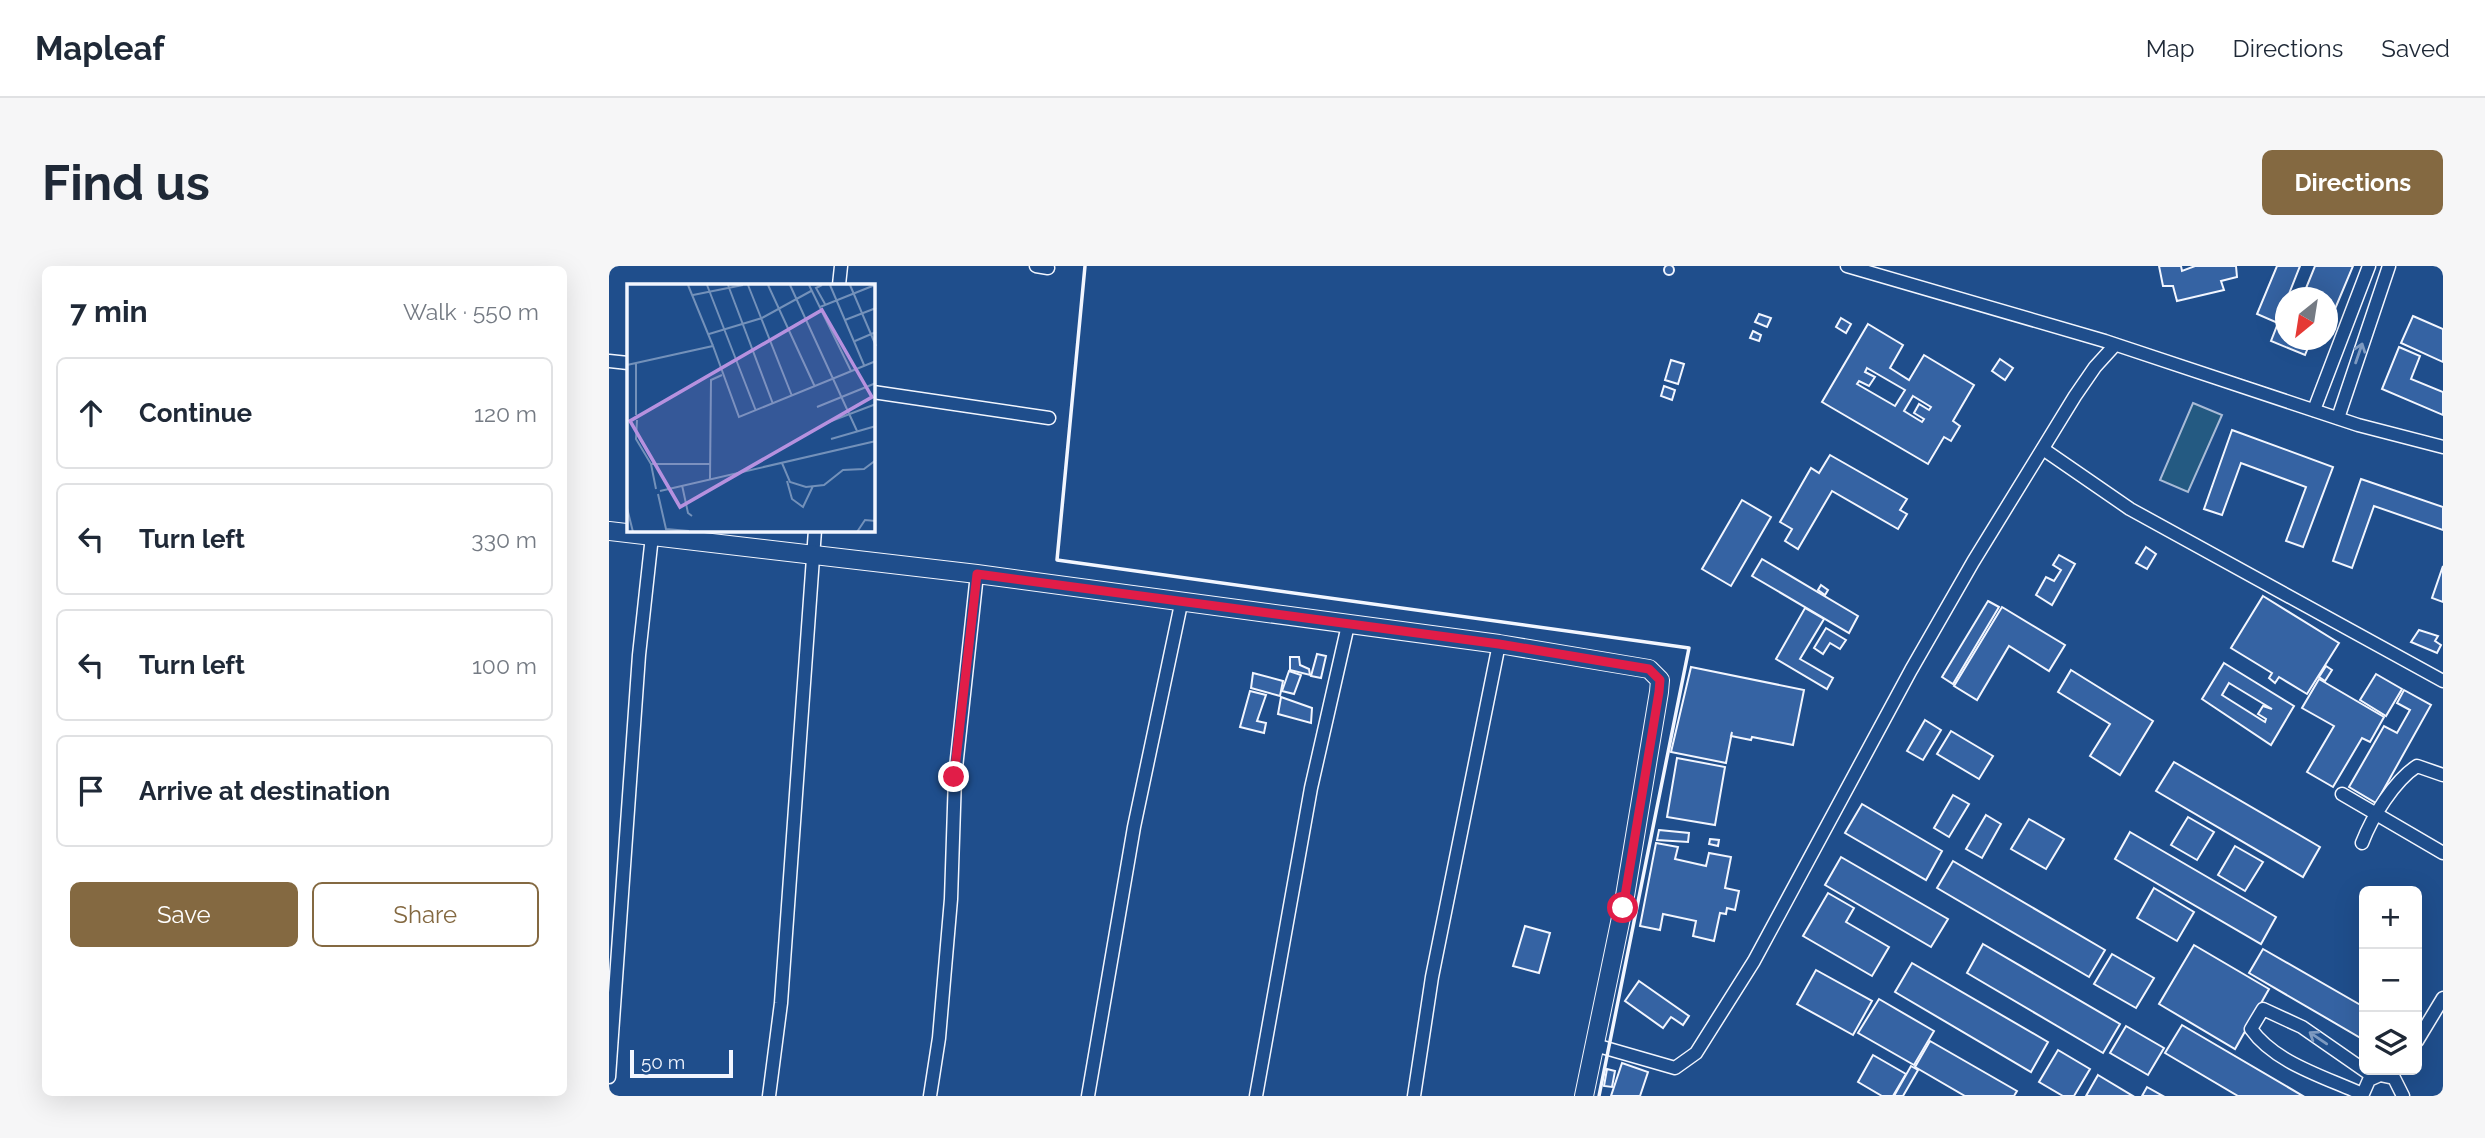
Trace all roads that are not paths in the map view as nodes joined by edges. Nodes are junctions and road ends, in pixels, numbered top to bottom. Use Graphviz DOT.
graph roads {
  1 [pos="841,266"];
  2 [pos="1847,266"];
  3 [pos="2389,266"];
  4 [pos="2367,270"];
  5 [pos="2384,282"];
  6 [pos="839,284"];
  7 [pos="2115,345"];
  8 [pos="609,360"];
  9 [pos="627,363"];
  10 [pos="875,392"];
  11 [pos="2314,410"];
  12 [pos="1049,418"];
  13 [pos="2338,418"];
  14 [pos="2443,447"];
  15 [pos="2043,449"];
  16 [pos="609,531"];
  17 [pos="815,532"];
  18 [pos="652,536"];
  19 [pos="812,555"];
  20 [pos="977,574"];
  21 [pos="1181,604"];
  22 [pos="1348,625"];
  23 [pos="1499,644"];
  24 [pos="2443,681"];
  25 [pos="2443,775"];
  26 [pos="2342,794"];
  27 [pos="2376,816"];
  28 [pos="2363,843"];
  29 [pos="2443,853"];
  30 [pos="2443,998"];
  31 [pos="2422,1033"];
  32 [pos="1595,1045"];
  33 [pos="2389,1075"];
  34 [pos="2396,1075"];
  35 [pos="609,1077"];
  36 [pos="2374,1077"];
  37 [pos="2362,1095"];
  38 [pos="769,1096"];
  39 [pos="930,1096"];
  40 [pos="1088,1096"];
  41 [pos="1256,1096"];
  42 [pos="1414,1096"];
  43 [pos="1584,1096"];
  44 [pos="2403,1096"];
  1 -- 6 [label="street"];
  2 -- 7 [label="street"];
  3 -- 5 [label="street"];
  4 -- 5 [label="street"];
  4 -- 11 [label="street"];
  13 -- 5 [label="street, one-way"];
  7 -- 11 [label="street"];
  7 -- 15 [label="street"];
  8 -- 9 [label="street"];
  10 -- 12 [label="street"];
  11 -- 13 [label="street"];
  13 -- 14 [label="street"];
  15 -- 24 [label="street"];
  15 -- 32 [label="street"];
  16 -- 18 [label="main road"];
  17 -- 19 [label="street"];
  18 -- 19 [label="main road"];
  18 -- 35 [label="street"];
  19 -- 20 [label="main road"];
  19 -- 38 [label="street"];
  20 -- 21 [label="main road"];
  20 -- 39 [label="street"];
  21 -- 22 [label="main road"];
  21 -- 40 [label="street"];
  22 -- 23 [label="main road"];
  22 -- 41 [label="street"];
  23 -- 32 [label="main road"];
  23 -- 42 [label="street"];
  25 -- 27 [label="street"];
  26 -- 27 [label="street"];
  27 -- 28 [label="street"];
  27 -- 29 [label="street"];
  30 -- 31 [label="street"];
  32 -- 43 [label="main road"];
  33 -- 36 [label="street"];
  34 -- 44 [label="street"];
  36 -- 37 [label="street"];
  36 -- 37 [label="street, one-way"];
}
